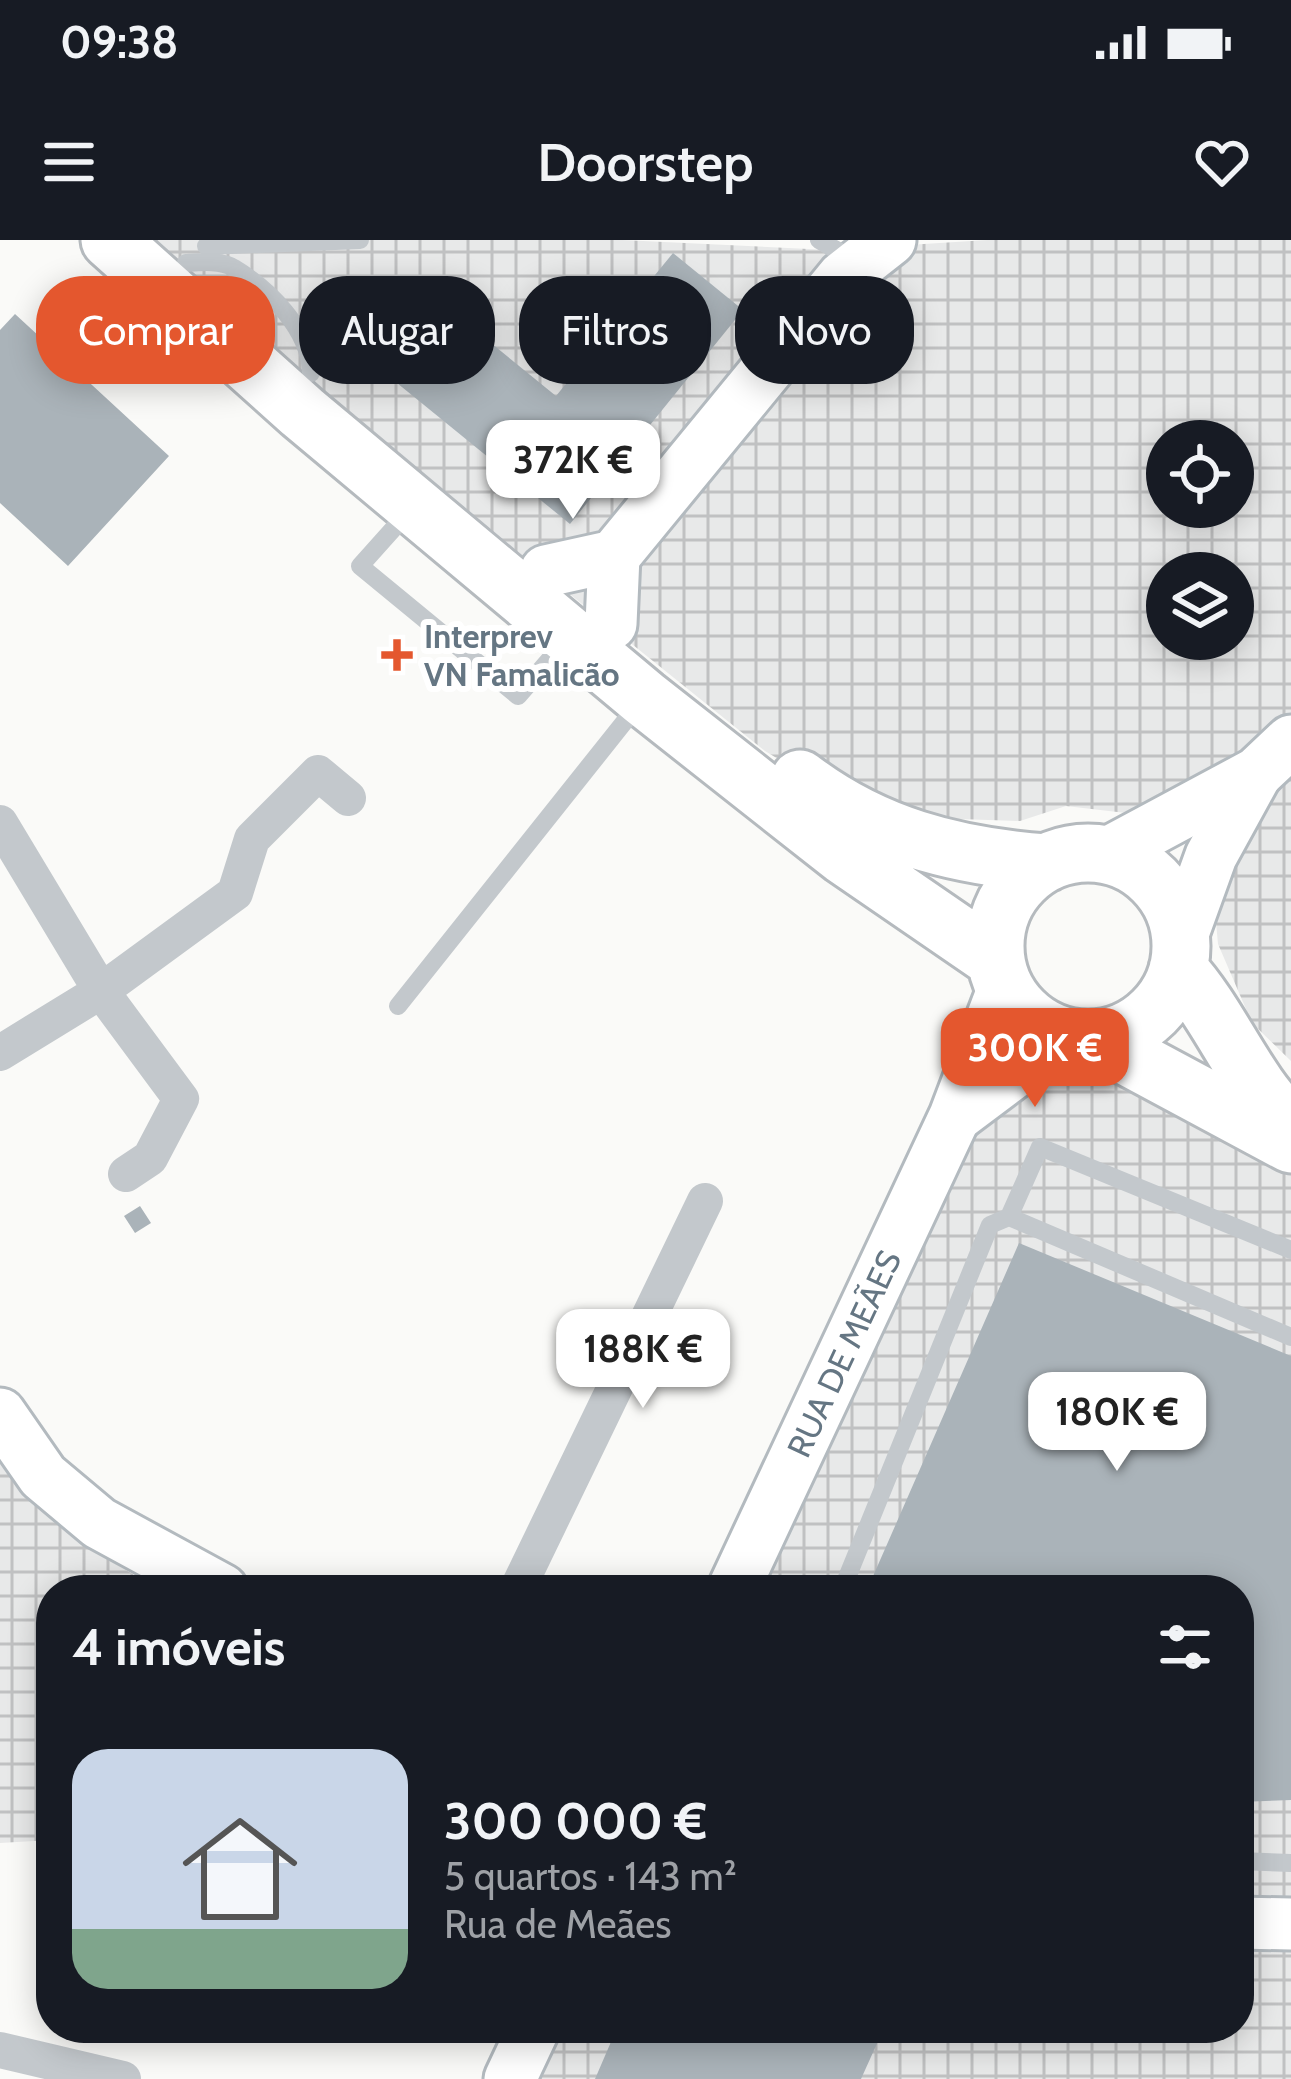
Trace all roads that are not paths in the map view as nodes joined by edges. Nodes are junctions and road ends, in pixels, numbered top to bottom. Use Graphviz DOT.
graph roads {
  1 [pos="110,240"];
  2 [pos="360,240"];
  3 [pos="856,248"];
  4 [pos="184,250"];
  5 [pos="429,529"];
  6 [pos="560,614"];
  7 [pos="644,698"];
  8 [pos="1274,757"];
  9 [pos="348,798"];
  10 [pos="0,823"];
  11 [pos="1106,854"];
  12 [pos="1046,862"];
  13 [pos="1180,954"];
  14 [pos="1000,974"];
  15 [pos="101,991"];
  16 [pos="398,1006"];
  17 [pos="1083,1039"];
  18 [pos="0,1053"];
  19 [pos="955,1116"];
  20 [pos="1291,1126"];
  21 [pos="1291,1144"];
  22 [pos="126,1174"];
  23 [pos="705,1202"];
  24 [pos="1009,1217"];
  25 [pos="1291,1250"];
  26 [pos="1291,1337"];
  27 [pos="0,1414"];
  28 [pos="194,1575"];
  29 [pos="524,1575"];
  30 [pos="740,1575"];
  31 [pos="848,1575"];
  32 [pos="1254,1862"];
  33 [pos="1291,1863"];
  34 [pos="1254,1924"];
  35 [pos="1291,1924"];
  36 [pos="527,2043"];
  37 [pos="0,2050"];
  38 [pos="123,2079"];
  39 [pos="510,2079"];
  1 -- 5 [label="main road"];
  2 -- 4 [label="lane"];
  3 -- 6 [label="street"];
  4 -- 6 [label="main road"];
  5 -- 6 [label="main road"];
  5 -- 6 [label="lane"];
  6 -- 7 [label="main road"];
  6 -- 12 [label="main road"];
  7 -- 14 [label="main road"];
  7 -- 16 [label="lane"];
  8 -- 11 [label="street"];
  8 -- 13 [label="street"];
  9 -- 15 [label="street"];
  10 -- 15 [label="street"];
  11 -- 12 [label="main road"];
  11 -- 13 [label="main road"];
  12 -- 14 [label="main road"];
  13 -- 17 [label="main road"];
  13 -- 20 [label="main road"];
  14 -- 17 [label="main road"];
  14 -- 19 [label="street, RUA DE MEÃES"];
  15 -- 18 [label="street"];
  15 -- 22 [label="street"];
  17 -- 19 [label="street, RUA DE MEÃES"];
  17 -- 21 [label="main road"];
  19 -- 30 [label="street, RUA DE MEÃES"];
  23 -- 29 [label="street"];
  24 -- 25 [label="lane"];
  24 -- 26 [label="lane"];
  24 -- 31 [label="lane"];
  27 -- 28 [label="street"];
  32 -- 33 [label="lane"];
  34 -- 35 [label="street"];
  36 -- 39 [label="street"];
  37 -- 38 [label="street"];
}
